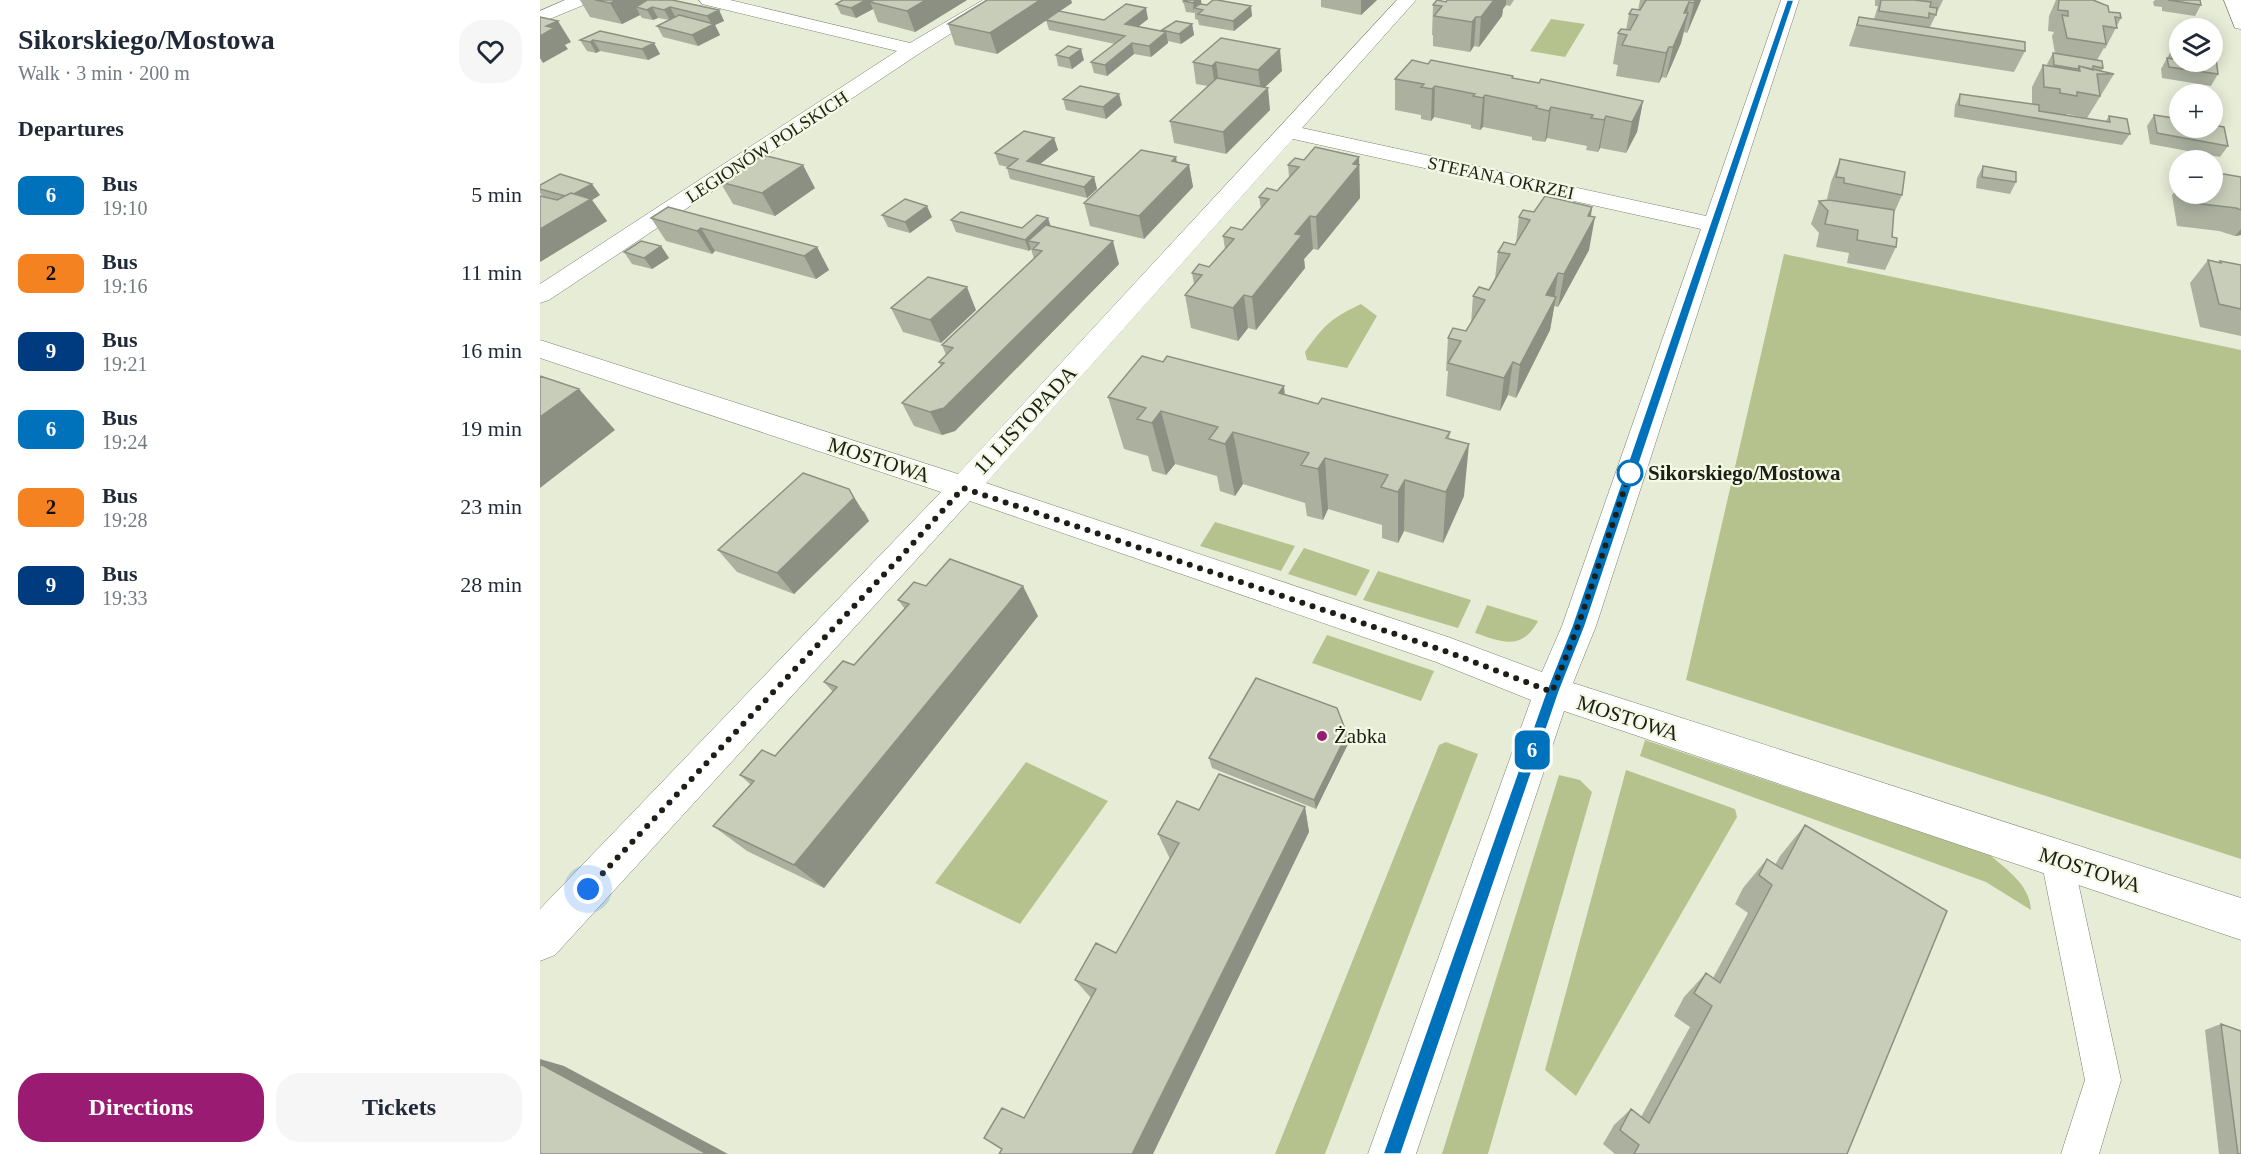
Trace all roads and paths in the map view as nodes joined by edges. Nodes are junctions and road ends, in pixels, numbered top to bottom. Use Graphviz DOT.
graph roads {
  1 [pos="580,0"];
  2 [pos="708,0"];
  3 [pos="995,0"];
  4 [pos="1407,0"];
  5 [pos="1790,0"];
  6 [pos="2233,0"];
  7 [pos="540,18"];
  8 [pos="2241,24"];
  9 [pos="913,49"];
  10 [pos="1289,132"];
  11 [pos="1714,225"];
  12 [pos="540,295"];
  13 [pos="540,349"];
  14 [pos="963,488"];
  15 [pos="1552,692"];
  16 [pos="2057,859"];
  17 [pos="2241,919"];
  18 [pos="540,940"];
  19 [pos="1392,1154"];
  20 [pos="2080,1154"];
  1 -- 7 [label="street"];
  2 -- 9 [label="street"];
  3 -- 9 [label="street, LEGIONÓW POLSKICH"];
  4 -- 10 [label="street, 11 LISTOPADA"];
  5 -- 11 [label="street"];
  6 -- 8 [label="street"];
  9 -- 12 [label="street, LEGIONÓW POLSKICH"];
  10 -- 11 [label="street, STEFANA OKRZEI"];
  10 -- 14 [label="street, 11 LISTOPADA"];
  11 -- 15 [label="street"];
  13 -- 14 [label="street, MOSTOWA"];
  14 -- 15 [label="street, MOSTOWA"];
  14 -- 18 [label="street, 11 LISTOPADA"];
  15 -- 16 [label="street, MOSTOWA"];
  15 -- 19 [label="street"];
  16 -- 17 [label="street, MOSTOWA"];
  16 -- 20 [label="lane"];
}
